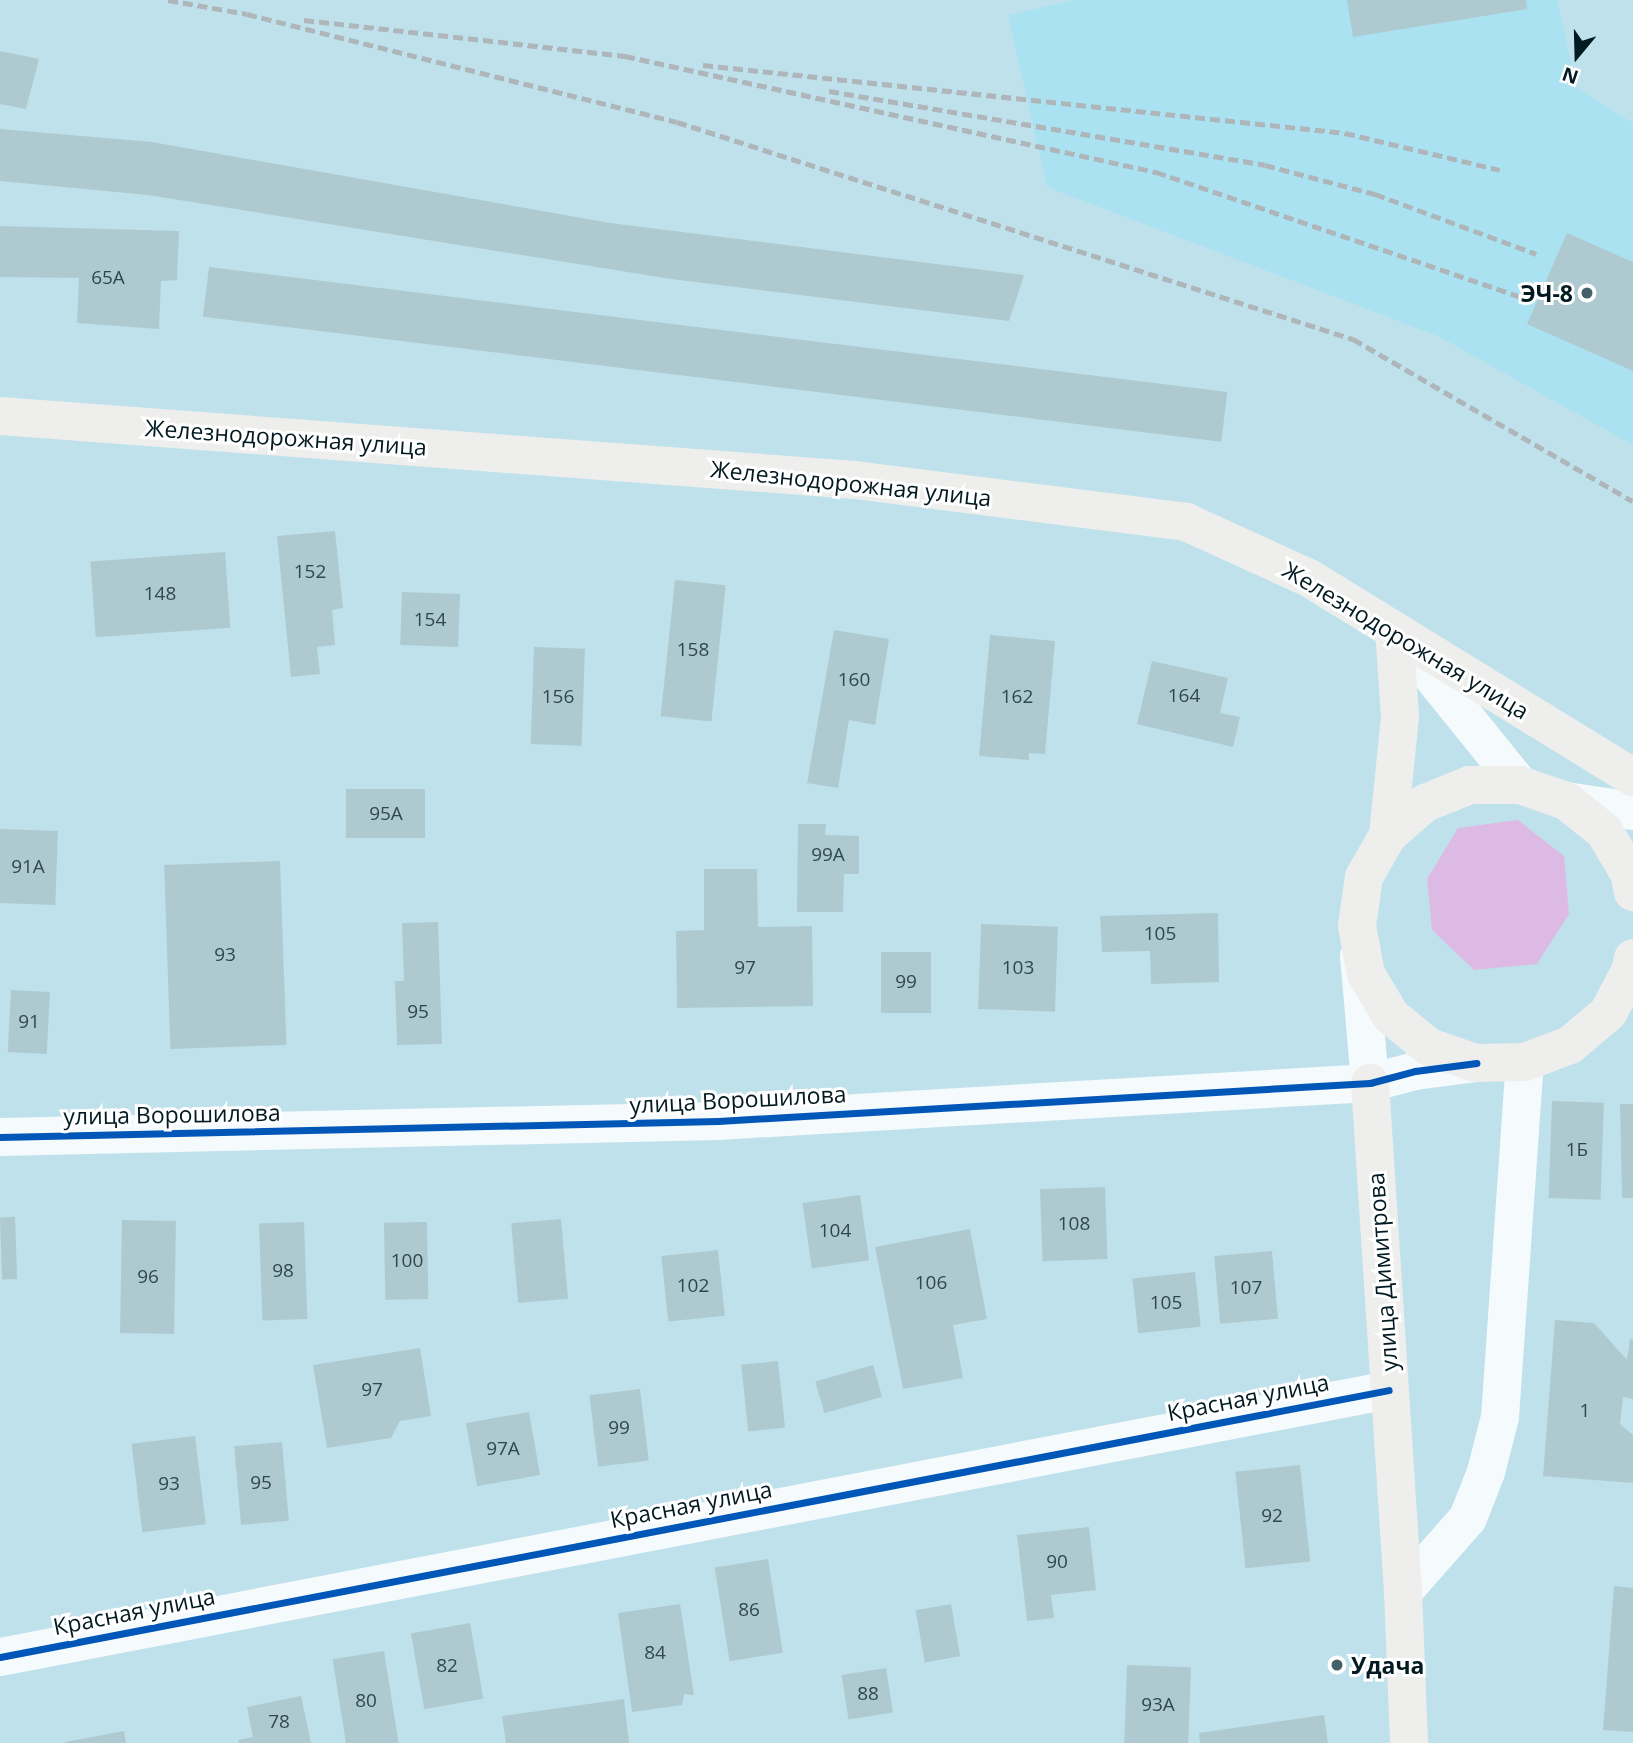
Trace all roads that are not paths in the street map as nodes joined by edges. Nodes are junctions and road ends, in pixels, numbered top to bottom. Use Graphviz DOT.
graph roads {
  1 [pos="0,416"];
  2 [pos="1394,630"];
  3 [pos="1633,777"];
  4 [pos="1520,785"];
  5 [pos="1566,801"];
  6 [pos="1633,811"];
  7 [pos="1388,835"];
  8 [pos="1633,892"];
  9 [pos="1357,926"];
  10 [pos="1633,958"];
  11 [pos="1525,1062"];
  12 [pos="1476,1063"];
  13 [pos="1370,1083"];
  14 [pos="0,1137"];
  15 [pos="1389,1390"];
  16 [pos="1403,1592"];
  17 [pos="0,1657"];
  18 [pos="1409,1743"];
  1 -- 2 [label="main road, Железнодорожная улица"];
  2 -- 3 [label="main road, Железнодорожная улица"];
  2 -- 4 [label="street"];
  2 -- 7 [label="main road"];
  4 -- 5 [label="main road"];
  4 -- 7 [label="main road"];
  5 -- 6 [label="street"];
  5 -- 8 [label="main road"];
  7 -- 9 [label="main road"];
  9 -- 12 [label="main road"];
  9 -- 13 [label="street, улица Димитрова"];
  10 -- 11 [label="main road"];
  11 -- 12 [label="main road"];
  11 -- 16 [label="street"];
  12 -- 13 [label="street, улица Ворошилова"];
  13 -- 14 [label="street, улица Ворошилова"];
  13 -- 15 [label="main road, улица Димитрова"];
  15 -- 16 [label="main road, улица Димитрова"];
  15 -- 17 [label="street, Красная улица"];
  16 -- 18 [label="main road, улица Димитрова"];
}
